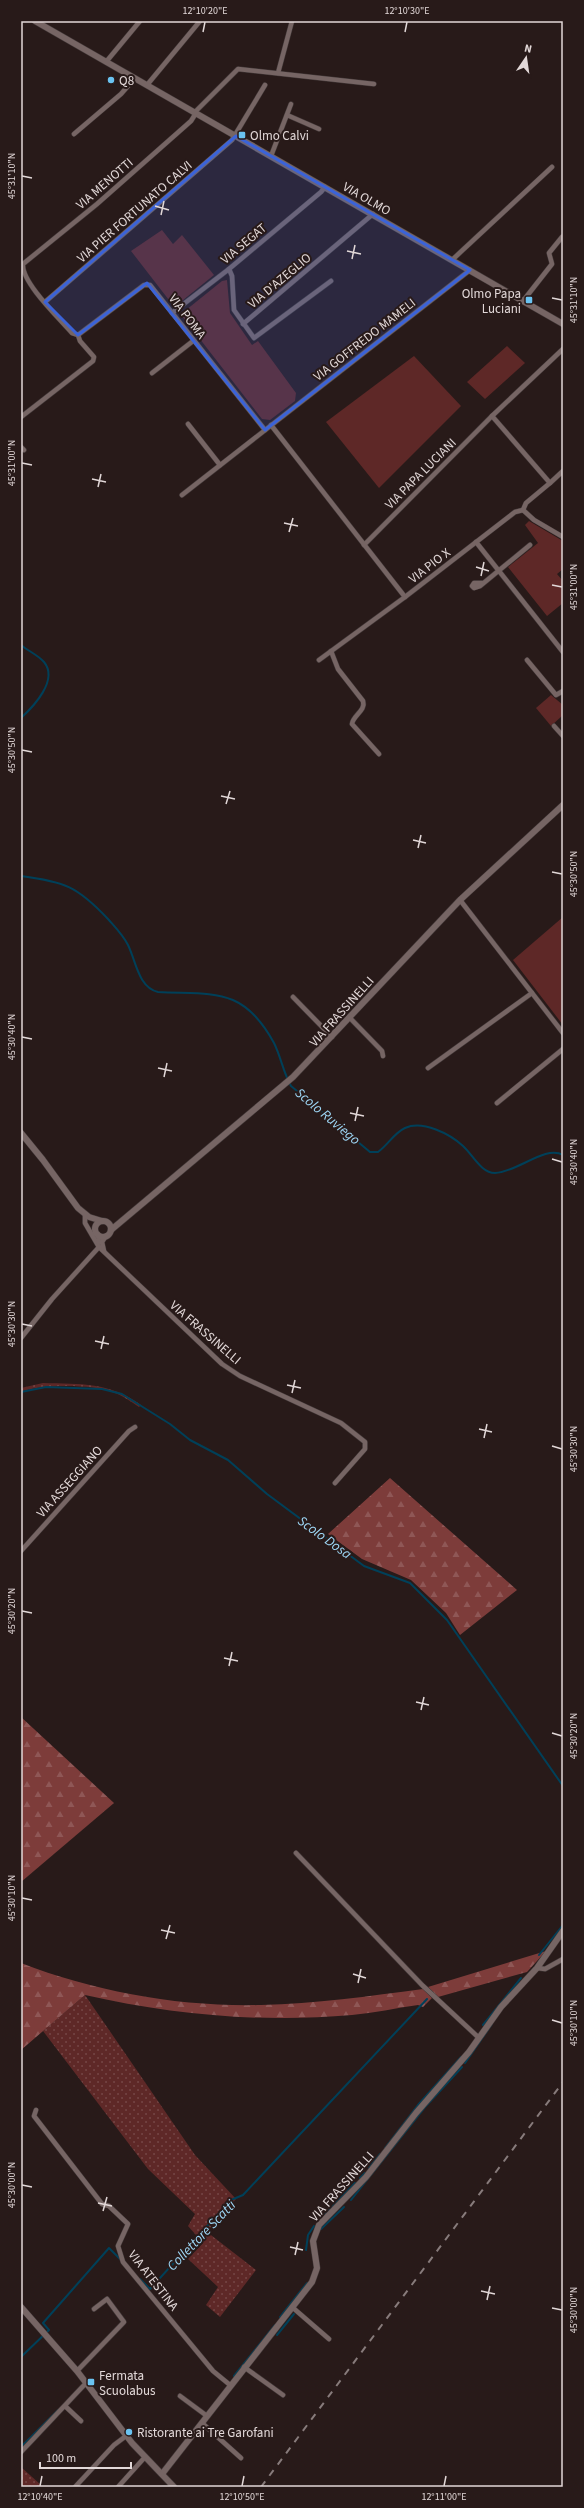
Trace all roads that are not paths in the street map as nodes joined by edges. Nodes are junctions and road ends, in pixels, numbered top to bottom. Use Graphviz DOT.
graph roads {
  1 [pos="35,21"];
  2 [pos="140,21"];
  3 [pos="200,21"];
  4 [pos="292,21"];
  5 [pos="106,62"];
  6 [pos="278,73"];
  7 [pos="135,78"];
  8 [pos="374,84"];
  9 [pos="147,85"];
  10 [pos="265,85"];
  11 [pos="291,104"];
  12 [pos="196,113"];
  13 [pos="287,115"];
  14 [pos="319,128"];
  15 [pos="74,134"];
  16 [pos="236,136"];
  17 [pos="271,156"];
  18 [pos="552,167"];
  19 [pos="325,187"];
  20 [pos="373,214"];
  21 [pos="562,237"];
  22 [pos="452,260"];
  23 [pos="229,269"];
  24 [pos="470,270"];
  25 [pos="330,281"];
  26 [pos="523,301"];
  27 [pos="46,302"];
  28 [pos="172,313"];
  29 [pos="243,324"];
  30 [pos="563,324"];
  31 [pos="78,335"];
  32 [pos="193,341"];
  33 [pos="563,349"];
  34 [pos="152,373"];
  35 [pos="492,416"];
  36 [pos="21,417"];
  37 [pos="188,424"];
  38 [pos="271,426"];
  39 [pos="265,430"];
  40 [pos="220,465"];
  41 [pos="563,471"];
  42 [pos="549,484"];
  43 [pos="182,495"];
  44 [pos="523,510"];
  45 [pos="563,537"];
  46 [pos="476,542"];
  47 [pos="364,545"];
  48 [pos="530,545"];
  49 [pos="498,570"];
  50 [pos="482,583"];
  51 [pos="405,598"];
  52 [pos="331,651"];
  53 [pos="563,652"];
  54 [pos="319,660"];
  55 [pos="527,660"];
  56 [pos="563,692"];
  57 [pos="554,726"];
  58 [pos="563,736"];
  59 [pos="379,754"];
  60 [pos="563,805"];
  61 [pos="460,900"];
  62 [pos="532,993"];
  63 [pos="293,997"];
  64 [pos="350,1018"];
  65 [pos="563,1033"];
  66 [pos="332,1037"];
  67 [pos="563,1049"];
  68 [pos="383,1056"];
  69 [pos="428,1068"];
  70 [pos="497,1103"];
  71 [pos="22,1137"];
  72 [pos="87,1216"];
  73 [pos="123,1219"];
  74 [pos="105,1222"];
  75 [pos="111,1230"];
  76 [pos="97,1231"];
  77 [pos="106,1236"];
  78 [pos="99,1247"];
  79 [pos="104,1251"];
  80 [pos="21,1338"];
  81 [pos="135,1427"];
  82 [pos="334,1483"];
  83 [pos="21,1551"];
  84 [pos="296,1853"];
  85 [pos="563,1931"];
  86 [pos="563,1959"];
  87 [pos="537,1968"];
  88 [pos="478,2038"];
  89 [pos="36,2110"];
  90 [pos="21,2307"];
  91 [pos="292,2307"];
  92 [pos="94,2309"];
  93 [pos="329,2339"];
  94 [pos="244,2367"];
  95 [pos="77,2371"];
  96 [pos="86,2383"];
  97 [pos="230,2385"];
  98 [pos="284,2395"];
  99 [pos="180,2396"];
  100 [pos="65,2406"];
  101 [pos="207,2416"];
  102 [pos="81,2421"];
  103 [pos="202,2423"];
  104 [pos="126,2436"];
  105 [pos="21,2452"];
  106 [pos="145,2457"];
  107 [pos="241,2458"];
  108 [pos="162,2474"];
  109 [pos="75,2487"];
  110 [pos="118,2487"];
  111 [pos="174,2487"];
  1 -- 5 [label="street, VIA OLMO"];
  2 -- 5 [label="street"];
  3 -- 9 [label="street"];
  4 -- 6 [label="street"];
  5 -- 7 [label="street, VIA OLMO"];
  6 -- 8 [label="street"];
  6 -- 12 [label="street, VIA MENOTTI"];
  7 -- 9 [label="street, VIA OLMO"];
  7 -- 15 [label="street"];
  9 -- 12 [label="street, VIA OLMO"];
  10 -- 16 [label="street"];
  11 -- 13 [label="street"];
  12 -- 16 [label="street, VIA OLMO"];
  12 -- 27 [label="street, VIA MENOTTI"];
  13 -- 14 [label="street"];
  13 -- 17 [label="street"];
  16 -- 17 [label="street, VIA OLMO"];
  16 -- 27 [label="street, VIA PIER FORTUNATO CALVI"];
  17 -- 19 [label="street, VIA OLMO"];
  18 -- 22 [label="street"];
  19 -- 20 [label="street, VIA OLMO"];
  19 -- 23 [label="street, VIA SEGAT"];
  20 -- 22 [label="street, VIA OLMO"];
  20 -- 29 [label="street, VIA D'AZEGLIO"];
  21 -- 26 [label="street"];
  22 -- 24 [label="street, VIA OLMO"];
  23 -- 28 [label="street, VIA SEGAT"];
  23 -- 29 [label="street, VIA D'AZEGLIO"];
  24 -- 26 [label="street, VIA OLMO"];
  24 -- 38 [label="street, VIA GOFFREDO MAMELI"];
  25 -- 29 [label="street"];
  26 -- 30 [label="street, VIA OLMO"];
  27 -- 31 [label="street"];
  28 -- 31 [label="street, VIA POMA"];
  28 -- 32 [label="street, VIA POMA"];
  31 -- 36 [label="street"];
  32 -- 34 [label="street"];
  32 -- 39 [label="street, VIA POMA"];
  33 -- 35 [label="street, VIA PAPA LUCIANI"];
  35 -- 42 [label="street"];
  35 -- 47 [label="street, VIA PAPA LUCIANI"];
  37 -- 40 [label="street"];
  38 -- 39 [label="street, VIA GOFFREDO MAMELI"];
  38 -- 47 [label="street"];
  39 -- 40 [label="street, VIA GOFFREDO MAMELI"];
  40 -- 43 [label="street, VIA GOFFREDO MAMELI"];
  41 -- 42 [label="street, VIA PIO X"];
  42 -- 44 [label="street, VIA PIO X"];
  44 -- 45 [label="street"];
  44 -- 46 [label="street, VIA PIO X"];
  46 -- 49 [label="street"];
  46 -- 51 [label="street, VIA PIO X"];
  47 -- 51 [label="street"];
  48 -- 49 [label="street"];
  49 -- 50 [label="street"];
  49 -- 53 [label="street"];
  51 -- 52 [label="street, VIA PIO X"];
  52 -- 54 [label="street, VIA PIO X"];
  52 -- 59 [label="street"];
  55 -- 56 [label="street"];
  57 -- 58 [label="street"];
  60 -- 61 [label="street, VIA FRASSINELLI"];
  61 -- 62 [label="street"];
  61 -- 64 [label="street, VIA FRASSINELLI"];
  62 -- 65 [label="street"];
  62 -- 69 [label="street"];
  63 -- 66 [label="street"];
  64 -- 66 [label="street, VIA FRASSINELLI"];
  64 -- 68 [label="street"];
  66 -- 73 [label="street, VIA FRASSINELLI"];
  67 -- 70 [label="street"];
  71 -- 72 [label="street, VIA FRASSINELLI"];
  72 -- 74 [label="street, VIA FRASSINELLI"];
  72 -- 76 [label="street, VIA FRASSINELLI"];
  72 -- 78 [label="street, VIA FRASSINELLI"];
  73 -- 74 [label="street, VIA FRASSINELLI"];
  73 -- 75 [label="street, VIA FRASSINELLI"];
  74 -- 75 [label="street"];
  74 -- 76 [label="street"];
  75 -- 77 [label="street, VIA FRASSINELLI"];
  76 -- 77 [label="street"];
  76 -- 79 [label="street, VIA FRASSINELLI"];
  77 -- 79 [label="street"];
  78 -- 79 [label="street, VIA FRASSINELLI"];
  78 -- 80 [label="street"];
  79 -- 82 [label="street, VIA FRASSINELLI"];
  81 -- 83 [label="street, VIA ASSEGGIANO"];
  84 -- 88 [label="street"];
  85 -- 87 [label="street, VIA FRASSINELLI"];
  86 -- 87 [label="street"];
  87 -- 88 [label="street, VIA FRASSINELLI"];
  88 -- 91 [label="street, VIA FRASSINELLI"];
  89 -- 97 [label="street, VIA ATESTINA"];
  90 -- 95 [label="street"];
  91 -- 93 [label="street"];
  91 -- 94 [label="street, VIA FRASSINELLI"];
  92 -- 95 [label="street"];
  94 -- 97 [label="street, VIA FRASSINELLI"];
  94 -- 98 [label="street"];
  95 -- 96 [label="street"];
  96 -- 100 [label="street"];
  96 -- 104 [label="street"];
  97 -- 101 [label="street, VIA FRASSINELLI"];
  99 -- 101 [label="street"];
  100 -- 102 [label="street"];
  100 -- 105 [label="street"];
  101 -- 103 [label="street, VIA FRASSINELLI"];
  103 -- 107 [label="street"];
  103 -- 108 [label="street, VIA FRASSINELLI"];
  104 -- 106 [label="street"];
  104 -- 109 [label="street"];
  106 -- 108 [label="street"];
  106 -- 110 [label="street"];
  108 -- 111 [label="street"];
}
